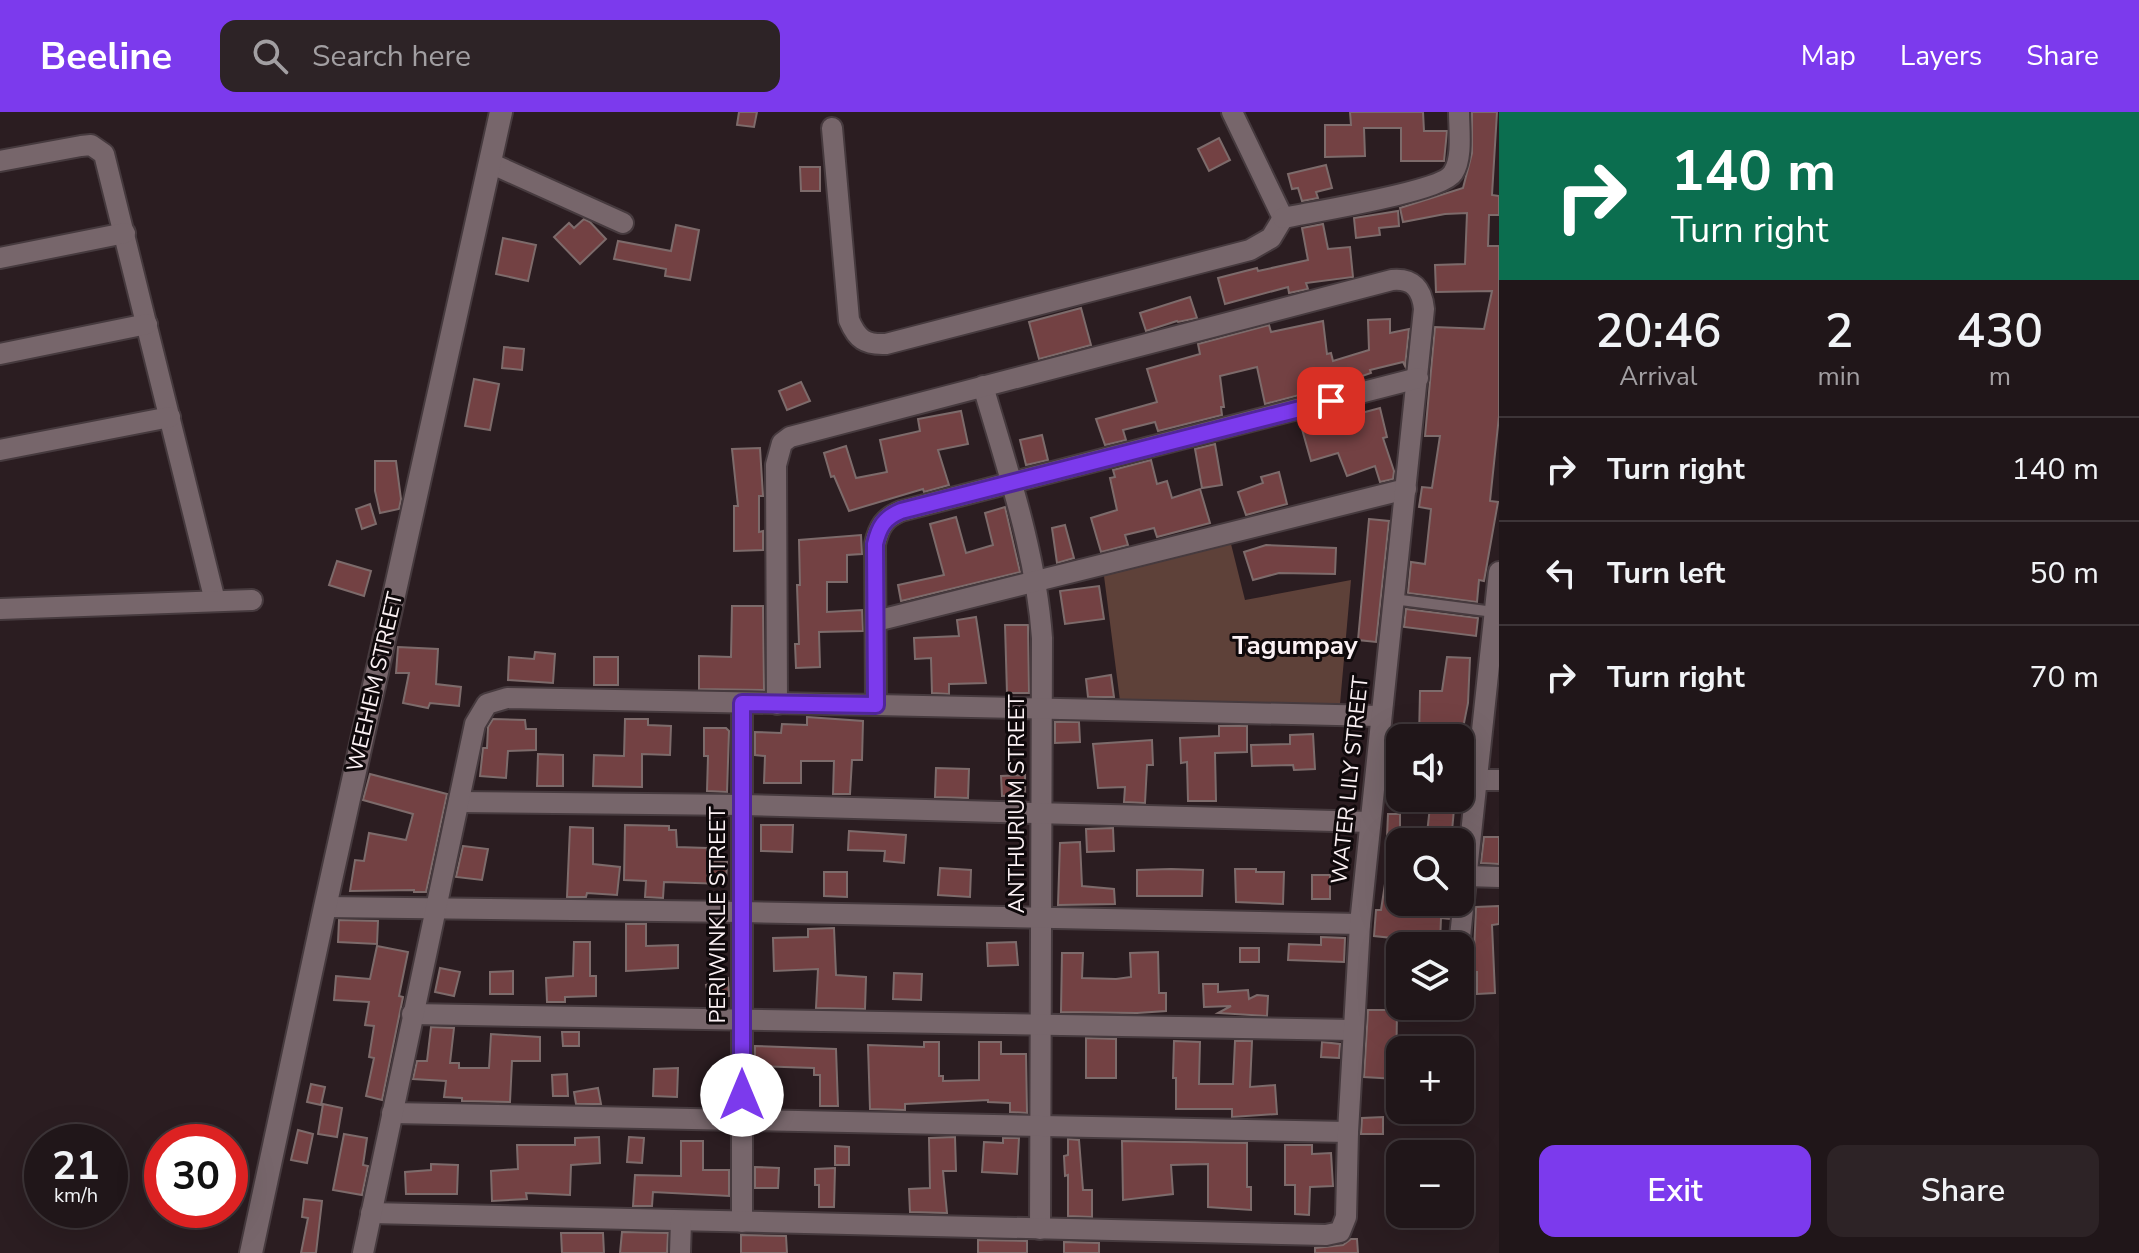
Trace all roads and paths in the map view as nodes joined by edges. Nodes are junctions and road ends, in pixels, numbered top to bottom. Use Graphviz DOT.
graph roads {
  1 [pos="501,112"];
  2 [pos="1232,112"];
  3 [pos="1459,112"];
  4 [pos="832,128"];
  5 [pos="0,161"];
  6 [pos="490,163"];
  7 [pos="1283,218"];
  8 [pos="623,223"];
  9 [pos="125,233"];
  10 [pos="0,258"];
  11 [pos="147,324"];
  12 [pos="0,354"];
  13 [pos="1418,378"];
  14 [pos="983,386"];
  15 [pos="170,417"];
  16 [pos="0,450"];
  17 [pos="1012,484"];
  18 [pos="1406,489"];
  19 [pos="1499,572"];
  20 [pos="1035,582"];
  21 [pos="0,587"];
  22 [pos="1393,599"];
  23 [pos="252,600"];
  24 [pos="215,601"];
  25 [pos="2,609"];
  26 [pos="1494,612"];
  27 [pos="876,621"];
  28 [pos="1492,682"];
  29 [pos="742,703"];
  30 [pos="777,704"];
  31 [pos="876,705"];
  32 [pos="1042,709"];
  33 [pos="1380,716"];
  34 [pos="1476,780"];
  35 [pos="1499,780"];
  36 [pos="459,802"];
  37 [pos="742,805"];
  38 [pos="1041,813"];
  39 [pos="1370,822"];
  40 [pos="1471,828"];
  41 [pos="1474,876"];
  42 [pos="1499,877"];
  43 [pos="325,907"];
  44 [pos="435,908"];
  45 [pos="742,912"];
  46 [pos="1040,919"];
  47 [pos="1360,924"];
  48 [pos="412,1014"];
  49 [pos="742,1018"];
  50 [pos="1040,1023"];
  51 [pos="1353,1030"];
  52 [pos="392,1113"];
  53 [pos="742,1120"];
  54 [pos="1040,1127"];
  55 [pos="1348,1132"];
  56 [pos="371,1213"];
  57 [pos="681,1221"];
  58 [pos="742,1222"];
  59 [pos="1040,1229"];
  60 [pos="251,1253"];
  61 [pos="363,1253"];
  62 [pos="680,1253"];
  1 -- 6 [label="street, WEEHEM STREET"];
  2 -- 7 [label="street"];
  3 -- 7 [label="street"];
  4 -- 7 [label="street"];
  5 -- 9 [label="street"];
  6 -- 8 [label="street"];
  6 -- 43 [label="street, WEEHEM STREET"];
  9 -- 10 [label="street"];
  9 -- 11 [label="street"];
  11 -- 12 [label="street"];
  11 -- 15 [label="street"];
  13 -- 14 [label="street, WATER LILY STREET"];
  13 -- 17 [label="street"];
  13 -- 18 [label="street, WATER LILY STREET"];
  14 -- 17 [label="street, ANTHURIUM STREET"];
  14 -- 30 [label="street"];
  15 -- 16 [label="street"];
  15 -- 24 [label="street"];
  17 -- 20 [label="street, ANTHURIUM STREET"];
  17 -- 27 [label="street"];
  18 -- 20 [label="street"];
  18 -- 22 [label="street, WATER LILY STREET"];
  19 -- 26 [label="street"];
  20 -- 27 [label="street"];
  20 -- 32 [label="street, ANTHURIUM STREET"];
  21 -- 25 [label="street"];
  22 -- 26 [label="lane"];
  22 -- 33 [label="street, WATER LILY STREET"];
  23 -- 24 [label="street"];
  24 -- 25 [label="street"];
  26 -- 28 [label="street"];
  27 -- 31 [label="street"];
  28 -- 34 [label="street"];
  29 -- 30 [label="street"];
  29 -- 36 [label="street"];
  29 -- 37 [label="street, PERIWINKLE STREET"];
  30 -- 31 [label="street"];
  31 -- 32 [label="street"];
  32 -- 33 [label="street"];
  32 -- 38 [label="street, ANTHURIUM STREET"];
  33 -- 39 [label="street, WATER LILY STREET"];
  34 -- 35 [label="street"];
  34 -- 40 [label="street"];
  36 -- 37 [label="street"];
  36 -- 44 [label="street"];
  37 -- 38 [label="street"];
  37 -- 45 [label="street, PERIWINKLE STREET"];
  38 -- 39 [label="street"];
  38 -- 46 [label="street, ANTHURIUM STREET"];
  39 -- 47 [label="street, WATER LILY STREET"];
  41 -- 42 [label="street"];
  43 -- 44 [label="street"];
  43 -- 60 [label="street, WEEHEM STREET"];
  44 -- 45 [label="street"];
  44 -- 48 [label="street"];
  45 -- 46 [label="street"];
  45 -- 49 [label="street, PERIWINKLE STREET"];
  46 -- 47 [label="street"];
  46 -- 50 [label="street, ANTHURIUM STREET"];
  47 -- 51 [label="street, WATER LILY STREET"];
  48 -- 49 [label="street"];
  48 -- 52 [label="street"];
  49 -- 50 [label="street"];
  49 -- 53 [label="street, PERIWINKLE STREET"];
  50 -- 51 [label="street"];
  50 -- 54 [label="street, ANTHURIUM STREET"];
  51 -- 55 [label="street, WATER LILY STREET"];
  52 -- 53 [label="street"];
  52 -- 56 [label="street"];
  53 -- 54 [label="street"];
  53 -- 58 [label="street, PERIWINKLE STREET"];
  54 -- 55 [label="street"];
  54 -- 59 [label="street, ANTHURIUM STREET"];
  55 -- 59 [label="street, WATER LILY STREET"];
  56 -- 57 [label="street"];
  56 -- 61 [label="street"];
  57 -- 58 [label="street"];
  57 -- 62 [label="street"];
  58 -- 59 [label="street"];
}
